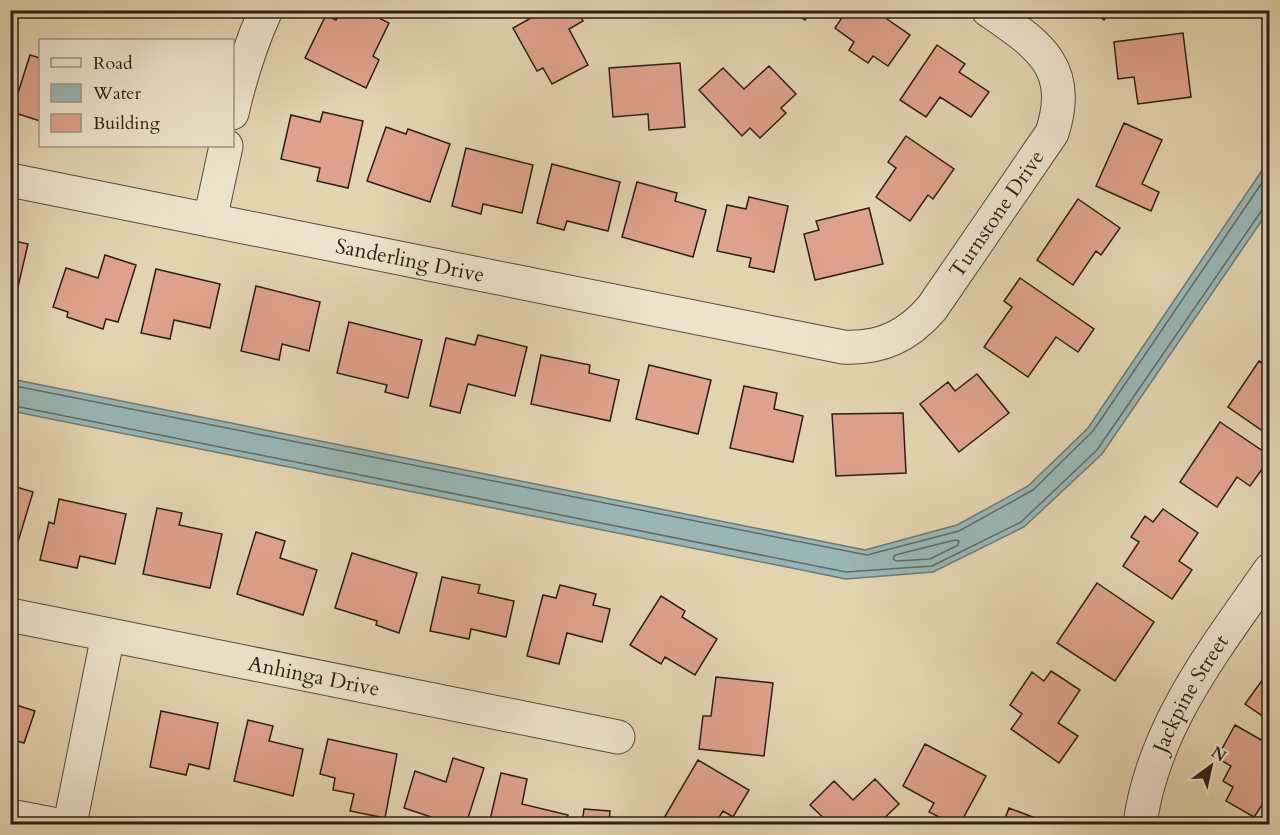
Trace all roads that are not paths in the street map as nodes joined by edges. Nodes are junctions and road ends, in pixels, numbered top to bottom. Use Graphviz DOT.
graph roads {
  1 [pos="266,10"];
  2 [pos="988,10"];
  3 [pos="234,105"];
  4 [pos="226,147"];
  5 [pos="10,180"];
  6 [pos="210,220"];
  7 [pos="809,340"];
  8 [pos="1268,574"];
  9 [pos="10,615"];
  10 [pos="108,635"];
  11 [pos="618,737"];
  12 [pos="10,816"];
  13 [pos="52,825"];
  14 [pos="70,825"];
  15 [pos="1140,825"];
  1 -- 3 [label="street"];
  2 -- 7 [label="street, Turnstone Drive"];
  4 -- 6 [label="street"];
  5 -- 6 [label="street, Sanderling Drive"];
  6 -- 7 [label="street, Sanderling Drive"];
  8 -- 15 [label="street, Jackpine Street"];
  9 -- 10 [label="street, Anhinga Drive"];
  10 -- 11 [label="street, Anhinga Drive"];
  10 -- 14 [label="street"];
  12 -- 13 [label="street"];
}
